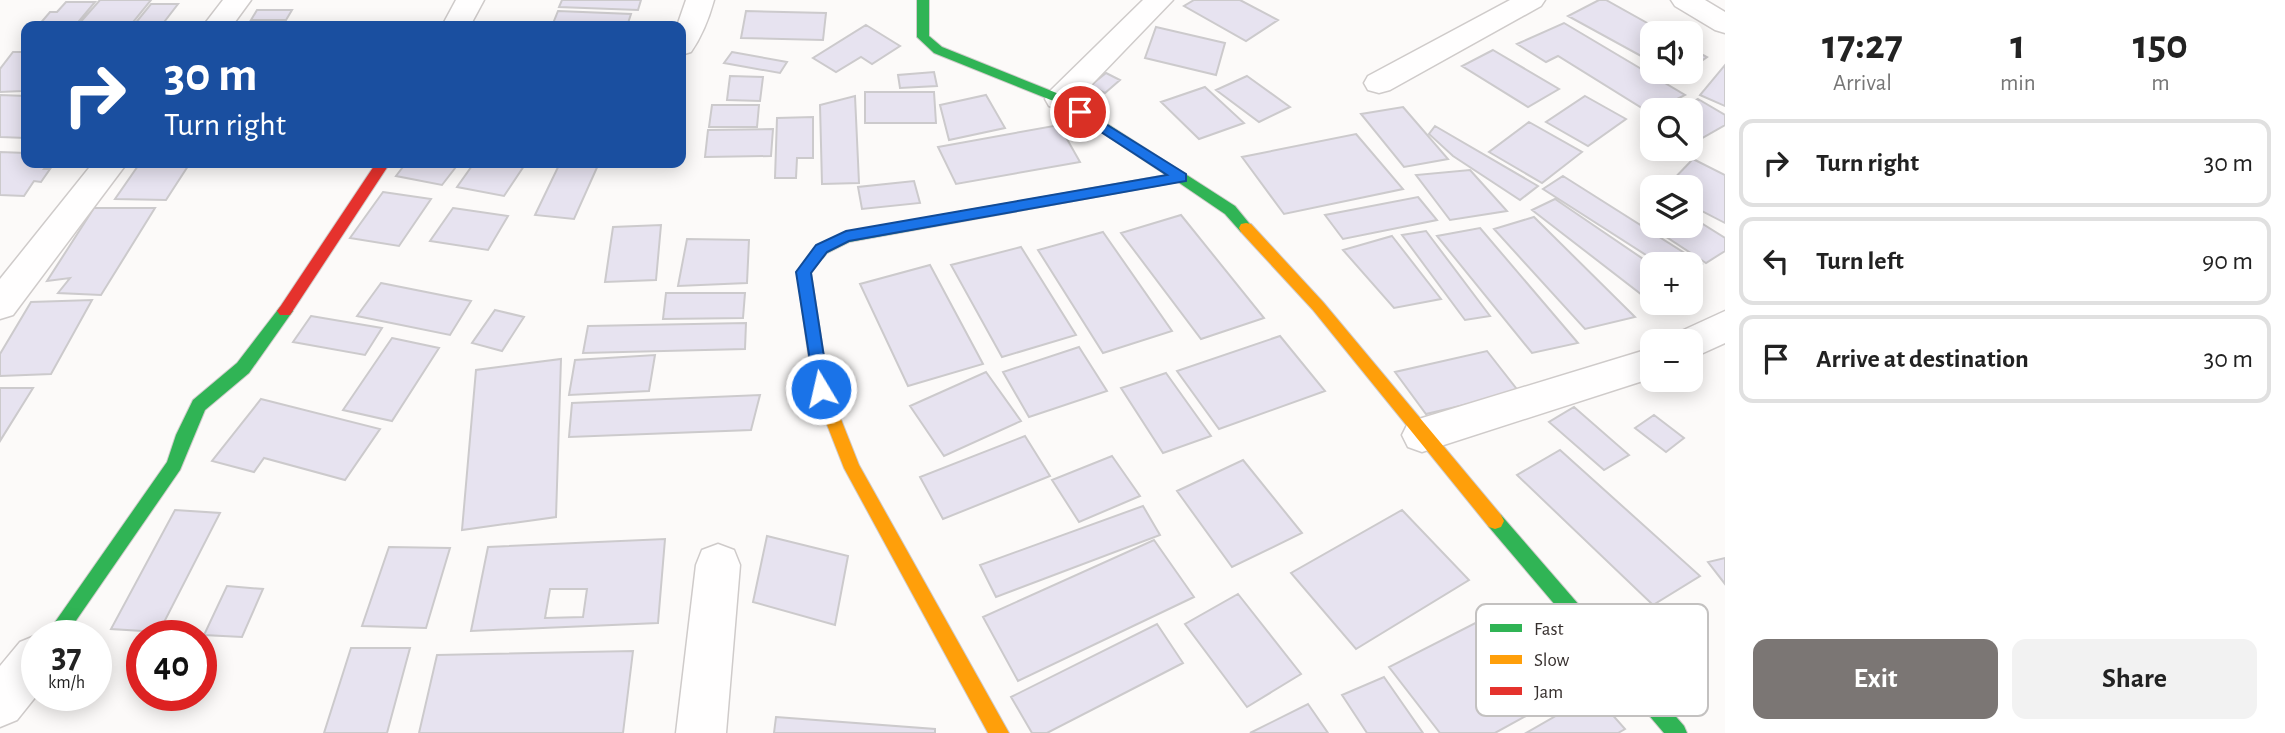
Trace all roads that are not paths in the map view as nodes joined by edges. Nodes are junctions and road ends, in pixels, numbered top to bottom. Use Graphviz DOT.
graph roads {
  1 [pos="237,0"];
  2 [pos="470,0"];
  3 [pos="700,0"];
  4 [pos="923,0"];
  5 [pos="1159,0"];
  6 [pos="1531,0"];
  7 [pos="1685,0"];
  8 [pos="221,21"];
  9 [pos="459,21"];
  10 [pos="1725,24"];
  11 [pos="686,36"];
  12 [pos="1379,83"];
  13 [pos="1060,99"];
  14 [pos="107,168"];
  15 [pos="380,168"];
  16 [pos="1181,177"];
  17 [pos="0,305"];
  18 [pos="1725,326"];
  19 [pos="1703,337"];
  20 [pos="1640,367"];
  21 [pos="1422,435"];
  22 [pos="718,565"];
  23 [pos="1567,604"];
  24 [pos="66,620"];
  25 [pos="21,677"];
  26 [pos="0,703"];
  27 [pos="1662,716"];
  28 [pos="701,733"];
  29 [pos="999,733"];
  30 [pos="1677,733"];
  1 -- 8 [label="street"];
  2 -- 9 [label="street"];
  3 -- 11 [label="street"];
  4 -- 13 [label="street"];
  5 -- 13 [label="street"];
  6 -- 12 [label="street"];
  7 -- 10 [label="street"];
  13 -- 16 [label="street"];
  14 -- 17 [label="street"];
  15 -- 24 [label="street"];
  16 -- 21 [label="street"];
  16 -- 29 [label="street"];
  18 -- 19 [label="street"];
  20 -- 21 [label="street"];
  21 -- 23 [label="street"];
  22 -- 28 [label="street"];
  25 -- 26 [label="street"];
  27 -- 30 [label="street"];
}
